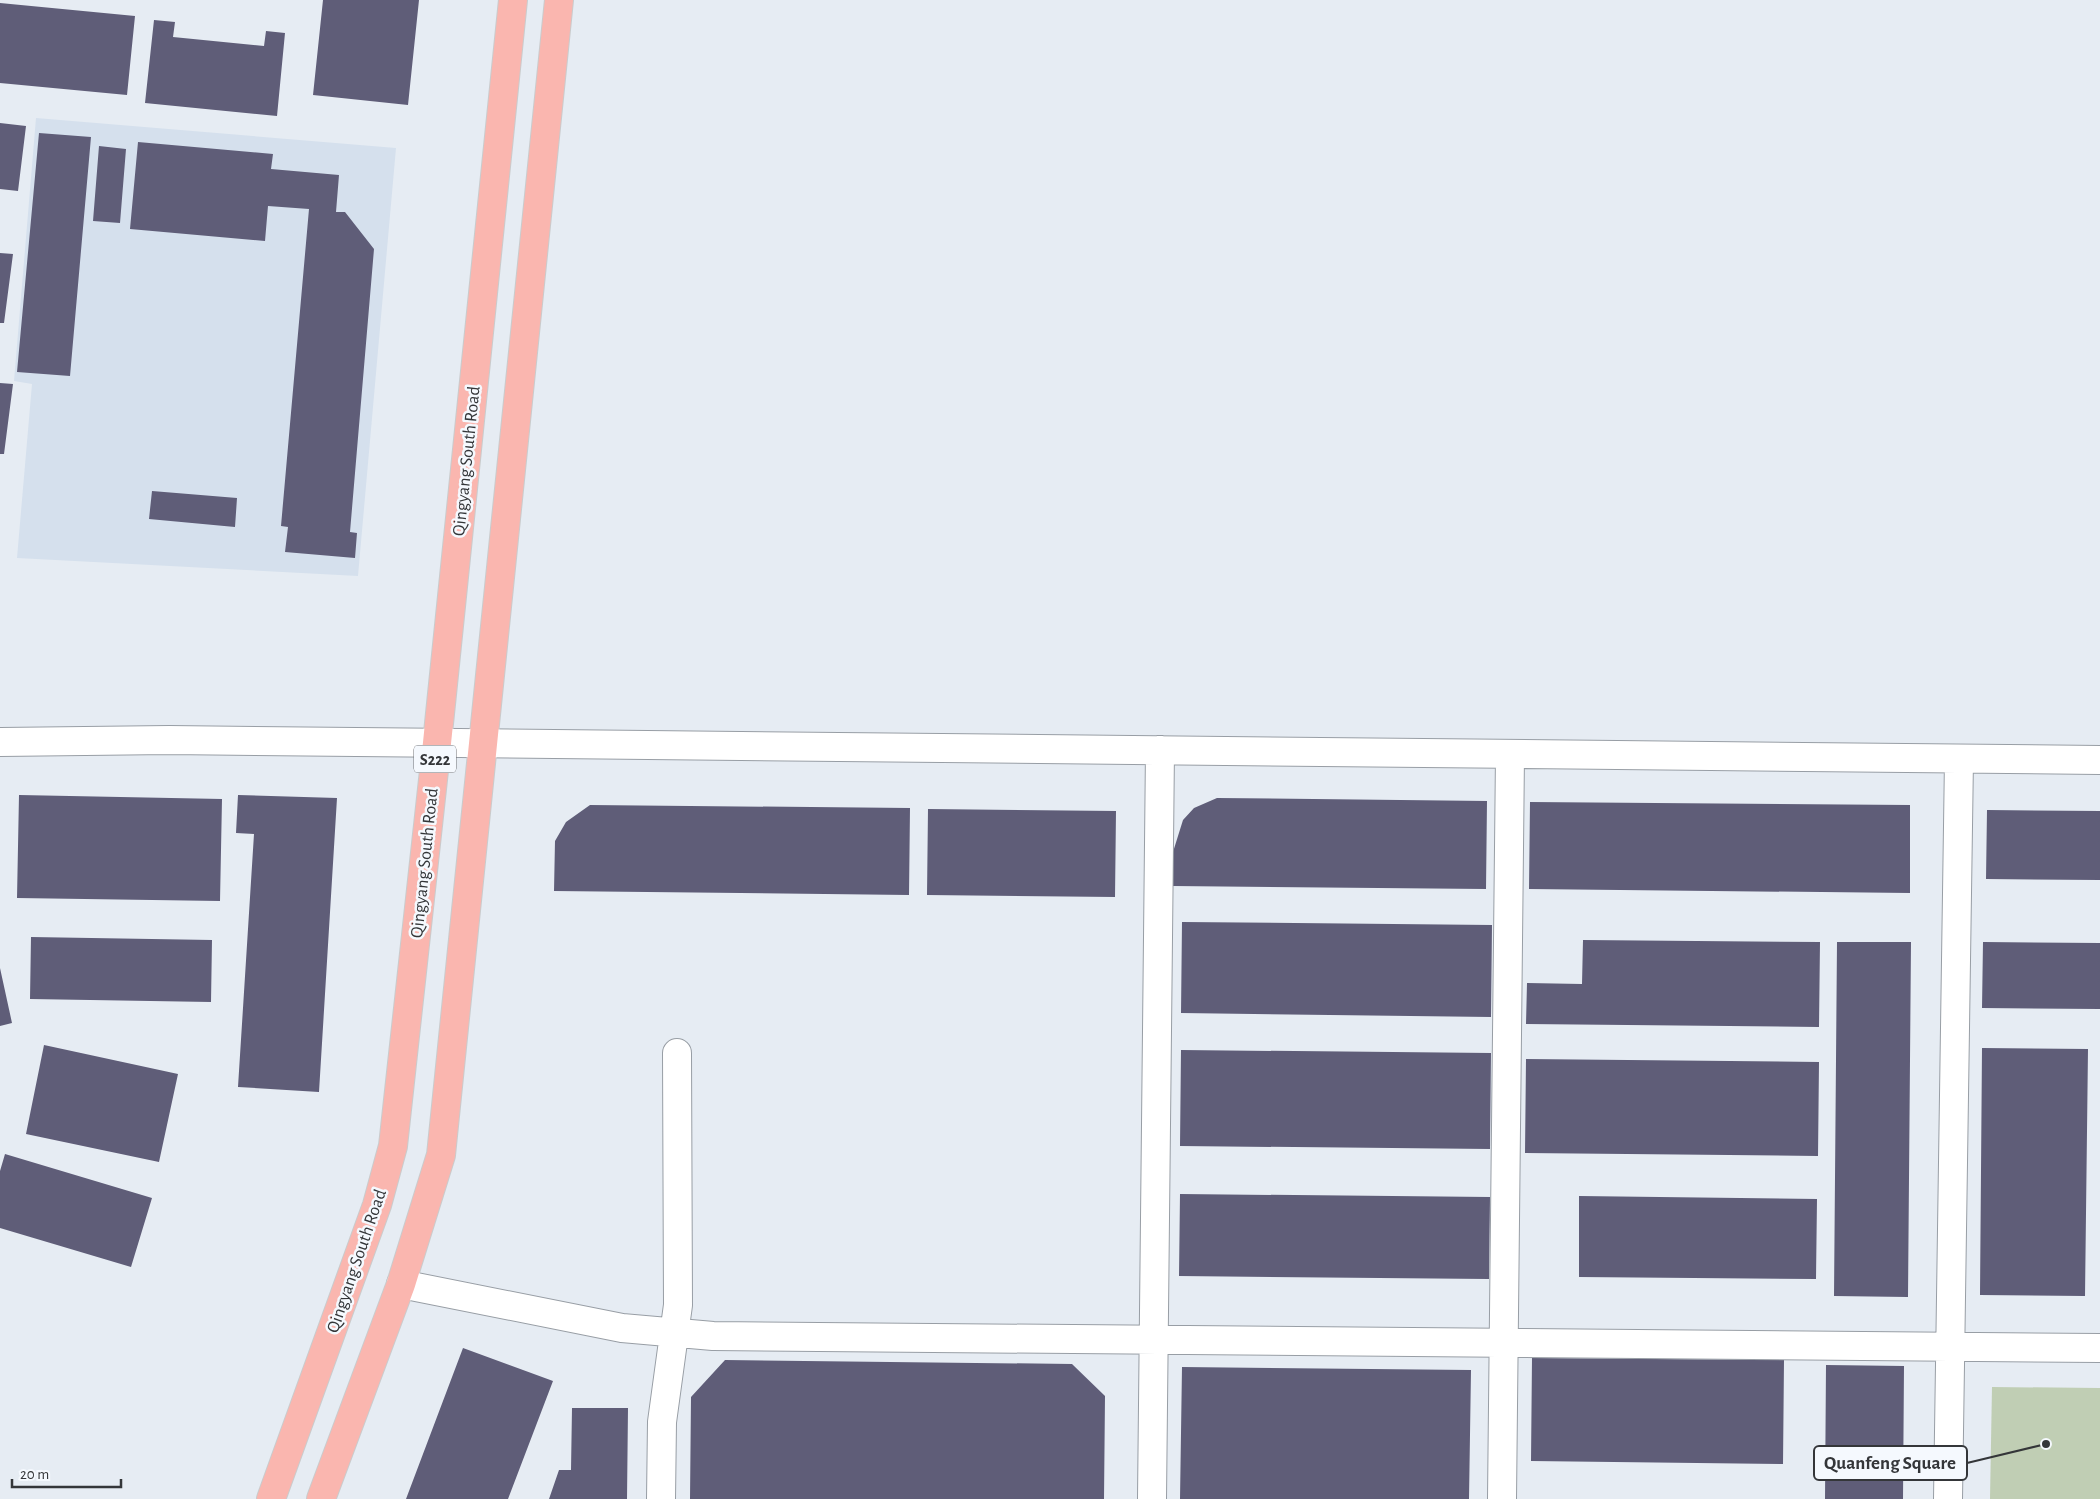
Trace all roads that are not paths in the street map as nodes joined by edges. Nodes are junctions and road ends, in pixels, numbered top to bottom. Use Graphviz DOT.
graph roads {
  1 [pos="514,0"];
  2 [pos="559,0"];
  3 [pos="0,742"];
  4 [pos="437,743"];
  5 [pos="484,744"];
  6 [pos="1160,750"];
  7 [pos="1510,754"];
  8 [pos="1959,759"];
  9 [pos="2100,760"];
  10 [pos="677,1053"];
  11 [pos="401,1284"];
  12 [pos="675,1333"];
  13 [pos="1154,1340"];
  14 [pos="1504,1343"];
  15 [pos="1950,1347"];
  16 [pos="2100,1348"];
  17 [pos="271,1499"];
  18 [pos="321,1499"];
  19 [pos="661,1499"];
  20 [pos="1152,1499"];
  21 [pos="1502,1499"];
  22 [pos="1948,1499"];
  1 -- 4 [label="main road, Qingyang South Road / S222"];
  2 -- 5 [label="main road, S222"];
  3 -- 4 [label="street"];
  4 -- 5 [label="street"];
  4 -- 17 [label="main road, Qingyang South Road / S222"];
  5 -- 6 [label="street"];
  5 -- 11 [label="main road, S222"];
  6 -- 7 [label="street"];
  6 -- 13 [label="street"];
  7 -- 8 [label="street"];
  7 -- 14 [label="street"];
  8 -- 9 [label="street"];
  8 -- 15 [label="street"];
  10 -- 12 [label="street"];
  11 -- 12 [label="street"];
  11 -- 18 [label="main road, S222"];
  12 -- 13 [label="street"];
  12 -- 19 [label="street"];
  13 -- 14 [label="street"];
  13 -- 20 [label="street"];
  14 -- 15 [label="street"];
  14 -- 21 [label="street"];
  15 -- 16 [label="street"];
  15 -- 22 [label="street"];
}
